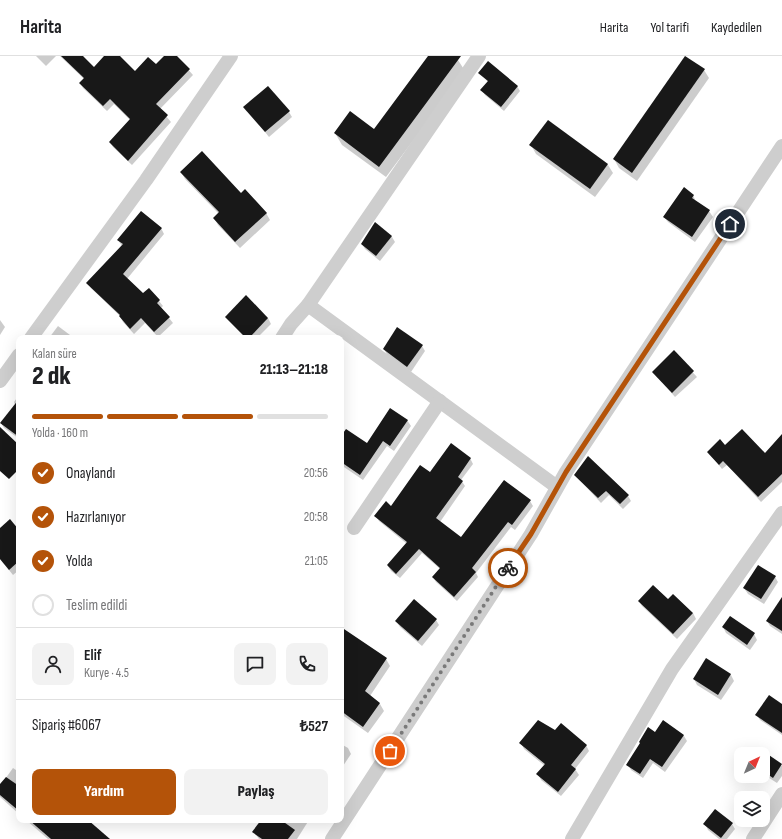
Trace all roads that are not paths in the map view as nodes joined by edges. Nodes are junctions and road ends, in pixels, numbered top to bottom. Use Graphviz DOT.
graph roads {
  1 [pos="231,56"];
  2 [pos="479,56"];
  3 [pos="782,146"];
  4 [pos="308,305"];
  5 [pos="34,335"];
  6 [pos="284,335"];
  7 [pos="16,359"];
  8 [pos="0,381"];
  9 [pos="440,401"];
  10 [pos="557,487"];
  11 [pos="782,513"];
  12 [pos="354,528"];
  13 [pos="782,794"];
  14 [pos="344,821"];
  15 [pos="342,823"];
  16 [pos="332,839"];
  17 [pos="572,839"];
  18 [pos="753,839"];
  1 -- 5 [label="street"];
  2 -- 4 [label="street"];
  3 -- 10 [label="street"];
  4 -- 6 [label="street"];
  4 -- 9 [label="street"];
  7 -- 8 [label="street"];
  9 -- 10 [label="street"];
  9 -- 12 [label="street"];
  10 -- 14 [label="street"];
  11 -- 17 [label="street"];
  13 -- 18 [label="street"];
  15 -- 16 [label="street"];
}
